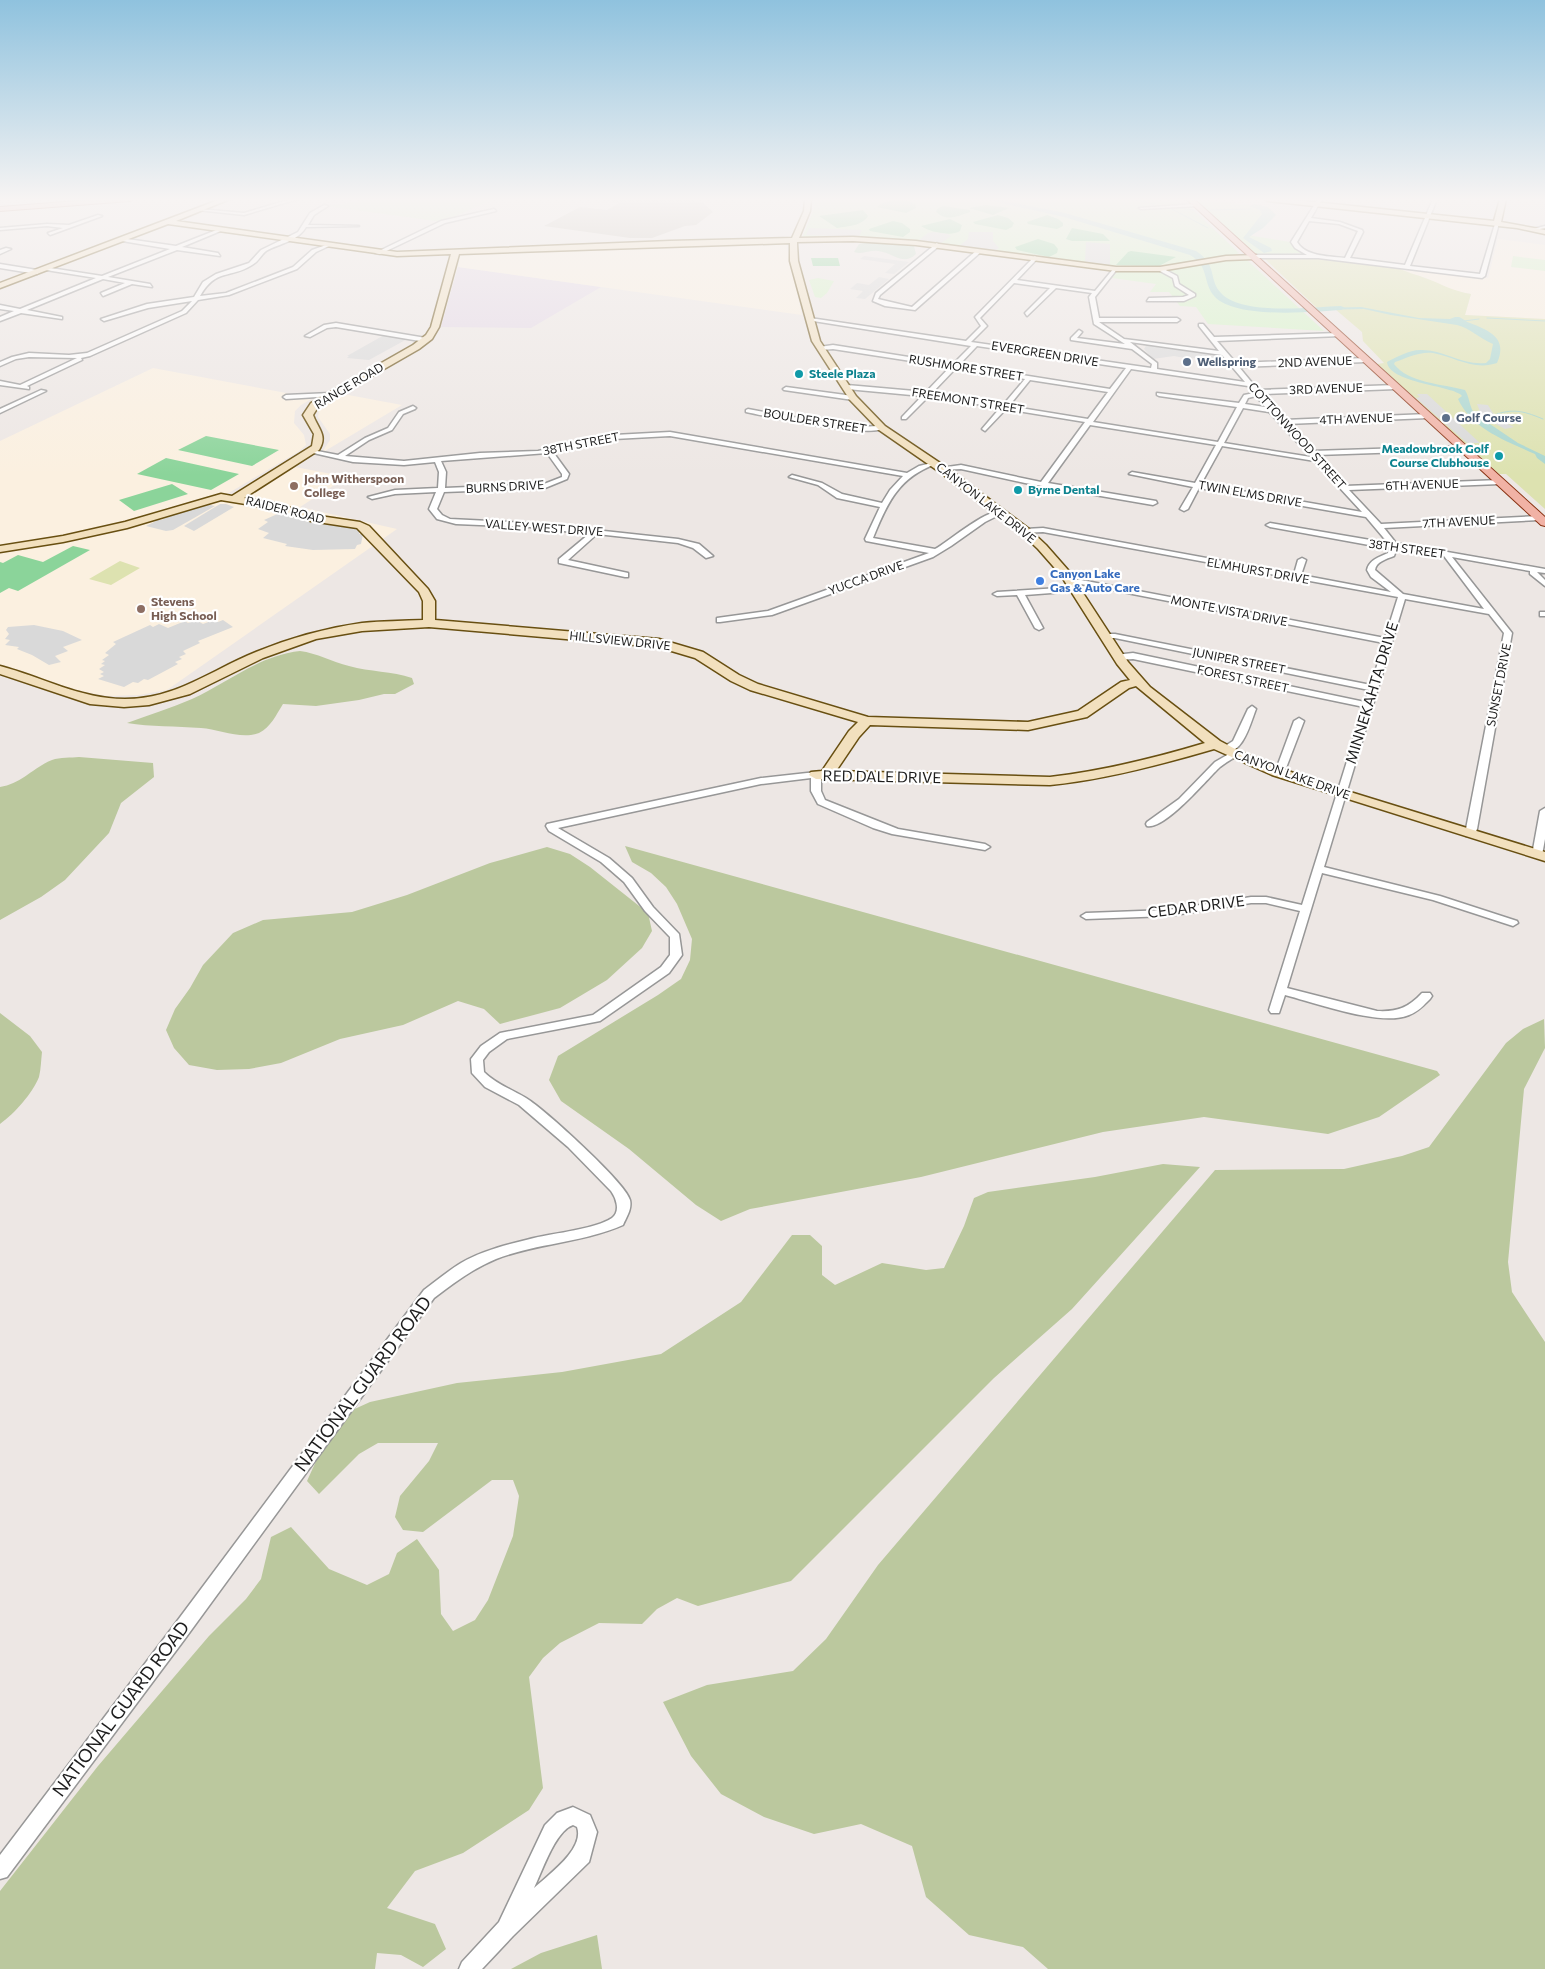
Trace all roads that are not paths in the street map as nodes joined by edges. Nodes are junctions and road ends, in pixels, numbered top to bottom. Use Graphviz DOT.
graph roads {
  1 [pos="70,291"];
  2 [pos="111,291"];
  3 [pos="201,291"];
  4 [pos="235,291"];
  5 [pos="445,291"];
  6 [pos="802,291"];
  7 [pos="882,291"];
  8 [pos="934,291"];
  9 [pos="1003,291"];
  10 [pos="1050,291"];
  11 [pos="1085,291"];
  12 [pos="1186,291"];
  13 [pos="1291,291"];
  14 [pos="1094,292"];
  15 [pos="103,294"];
  16 [pos="197,299"];
  17 [pos="1149,300"];
  18 [pos="0,307"];
  19 [pos="20,311"];
  20 [pos="1027,314"];
  21 [pos="60,318"];
  22 [pos="0,319"];
  23 [pos="104,319"];
  24 [pos="810,320"];
  25 [pos="1096,320"];
  26 [pos="1177,320"];
  27 [pos="1201,325"];
  28 [pos="1079,332"];
  29 [pos="1339,335"];
  30 [pos="308,336"];
  31 [pos="1122,339"];
  32 [pos="426,340"];
  33 [pos="1212,340"];
  34 [pos="968,342"];
  35 [pos="976,344"];
  36 [pos="1135,347"];
  37 [pos="821,348"];
  38 [pos="1223,353"];
  39 [pos="88,355"];
  40 [pos="1366,360"];
  41 [pos="0,364"];
  42 [pos="1234,365"];
  43 [pos="955,366"];
  44 [pos="1130,367"];
  45 [pos="1154,370"];
  46 [pos="1029,378"];
  47 [pos="0,383"];
  48 [pos="1251,385"];
  49 [pos="20,386"];
  50 [pos="846,387"];
  51 [pos="1396,387"];
  52 [pos="786,388"];
  53 [pos="1111,391"];
  54 [pos="1258,393"];
  55 [pos="331,394"];
  56 [pos="926,394"];
  57 [pos="1159,394"];
  58 [pos="286,397"];
  59 [pos="853,398"];
  60 [pos="1005,407"];
  61 [pos="1240,407"];
  62 [pos="413,408"];
  63 [pos="748,410"];
  64 [pos="1271,410"];
  65 [pos="0,411"];
  66 [pos="1428,416"];
  67 [pos="904,418"];
  68 [pos="1089,422"];
  69 [pos="1283,422"];
  70 [pos="882,428"];
  71 [pos="985,429"];
  72 [pos="1220,444"];
  73 [pos="1463,448"];
  74 [pos="550,451"];
  75 [pos="312,452"];
  76 [pos="1313,453"];
  77 [pos="338,458"];
  78 [pos="437,460"];
  79 [pos="1319,460"];
  80 [pos="938,466"];
  81 [pos="1132,474"];
  82 [pos="907,475"];
  83 [pos="792,477"];
  84 [pos="1500,482"];
  85 [pos="1043,484"];
  86 [pos="1197,485"];
  87 [pos="1344,488"];
  88 [pos="440,491"];
  89 [pos="372,497"];
  90 [pos="236,498"];
  91 [pos="1153,503"];
  92 [pos="883,505"];
  93 [pos="1184,509"];
  94 [pos="1001,512"];
  95 [pos="1369,515"];
  96 [pos="1542,521"];
  97 [pos="1270,525"];
  98 [pos="1379,526"];
  99 [pos="1026,531"];
  100 [pos="595,532"];
  101 [pos="1394,545"];
  102 [pos="0,548"];
  103 [pos="937,552"];
  104 [pos="1448,554"];
  105 [pos="709,556"];
  106 [pos="1302,560"];
  107 [pos="1534,569"];
  108 [pos="1545,571"];
  109 [pos="625,576"];
  110 [pos="1296,578"];
  111 [pos="1545,584"];
  112 [pos="1073,586"];
  113 [pos="1020,593"];
  114 [pos="997,594"];
  115 [pos="1402,597"];
  116 [pos="1490,612"];
  117 [pos="720,620"];
  118 [pos="429,623"];
  119 [pos="1039,628"];
  120 [pos="1105,636"];
  121 [pos="1388,641"];
  122 [pos="1118,657"];
  123 [pos="0,670"];
  124 [pos="1138,682"];
  125 [pos="1374,688"];
  126 [pos="1368,705"];
  127 [pos="828,709"];
  128 [pos="1252,709"];
  129 [pos="866,721"];
  130 [pos="1299,721"];
  131 [pos="854,734"];
  132 [pos="1224,750"];
  133 [pos="1277,772"];
  134 [pos="823,775"];
  135 [pos="1342,794"];
  136 [pos="1545,811"];
  137 [pos="1151,824"];
  138 [pos="551,826"];
  139 [pos="1470,834"];
  140 [pos="985,847"];
  141 [pos="1541,856"];
  142 [pos="1319,869"];
  143 [pos="1306,909"];
  144 [pos="1086,916"];
  145 [pos="1514,923"];
  146 [pos="1280,990"];
  147 [pos="1426,996"];
  148 [pos="1275,1010"];
  149 [pos="0,1870"];
  150 [pos="506,1929"];
  151 [pos="469,1969"];
  1 -- 19 [label="street"];
  2 -- 15 [label="street"];
  3 -- 16 [label="street"];
  4 -- 16 [label="street"];
  5 -- 32 [label="street"];
  6 -- 24 [label="street, CANYON LAKE DRIVE"];
  7 -- 8 [label="street"];
  9 -- 34 [label="street"];
  10 -- 20 [label="street"];
  11 -- 14 [label="street"];
  12 -- 17 [label="street"];
  13 -- 29 [label="main road"];
  14 -- 25 [label="street"];
  16 -- 23 [label="street"];
  16 -- 39 [label="street"];
  18 -- 19 [label="street"];
  19 -- 21 [label="street"];
  19 -- 22 [label="street"];
  24 -- 34 [label="street, EVERGREEN DRIVE"];
  24 -- 37 [label="street, CANYON LAKE DRIVE"];
  25 -- 26 [label="street"];
  25 -- 31 [label="street"];
  27 -- 33 [label="street, COTTONWOOD STREET"];
  28 -- 36 [label="street"];
  29 -- 33 [label="street"];
  29 -- 40 [label="main road"];
  30 -- 32 [label="street"];
  31 -- 36 [label="street"];
  31 -- 38 [label="street"];
  32 -- 55 [label="street, RANGE ROAD"];
  33 -- 38 [label="street, COTTONWOOD STREET"];
  34 -- 35 [label="street, EVERGREEN DRIVE"];
  35 -- 43 [label="street"];
  35 -- 44 [label="street, EVERGREEN DRIVE"];
  36 -- 45 [label="street"];
  37 -- 43 [label="street, RUSHMORE STREET"];
  37 -- 50 [label="street, CANYON LAKE DRIVE"];
  38 -- 42 [label="street, COTTONWOOD STREET"];
  39 -- 41 [label="street"];
  39 -- 49 [label="street"];
  40 -- 42 [label="street, 2ND AVENUE"];
  40 -- 51 [label="main road"];
  42 -- 48 [label="street, COTTONWOOD STREET"];
  43 -- 46 [label="street, RUSHMORE STREET"];
  43 -- 56 [label="street"];
  44 -- 45 [label="street, EVERGREEN DRIVE"];
  44 -- 53 [label="street"];
  45 -- 48 [label="street, EVERGREEN DRIVE"];
  46 -- 53 [label="street, RUSHMORE STREET"];
  46 -- 60 [label="street"];
  47 -- 49 [label="street"];
  48 -- 54 [label="street, COTTONWOOD STREET"];
  49 -- 65 [label="street"];
  50 -- 56 [label="street, FREEMONT STREET"];
  50 -- 59 [label="street, CANYON LAKE DRIVE"];
  51 -- 54 [label="street, 3RD AVENUE"];
  51 -- 66 [label="main road"];
  52 -- 59 [label="street"];
  53 -- 68 [label="street"];
  54 -- 61 [label="street"];
  54 -- 64 [label="street, COTTONWOOD STREET"];
  55 -- 58 [label="street"];
  55 -- 75 [label="street, RANGE ROAD"];
  56 -- 60 [label="street, FREEMONT STREET"];
  56 -- 67 [label="street"];
  57 -- 61 [label="street"];
  59 -- 70 [label="street, CANYON LAKE DRIVE"];
  60 -- 68 [label="street, FREEMONT STREET"];
  60 -- 71 [label="street"];
  61 -- 64 [label="street"];
  61 -- 72 [label="street"];
  62 -- 77 [label="street"];
  63 -- 70 [label="street, BOULDER STREET"];
  64 -- 69 [label="street, COTTONWOOD STREET"];
  66 -- 69 [label="street, 4TH AVENUE"];
  66 -- 73 [label="main road"];
  68 -- 72 [label="street, FREEMONT STREET"];
  68 -- 85 [label="street"];
  69 -- 76 [label="street, COTTONWOOD STREET"];
  70 -- 80 [label="street, CANYON LAKE DRIVE"];
  72 -- 79 [label="street, FREEMONT STREET"];
  72 -- 86 [label="street"];
  73 -- 76 [label="street"];
  73 -- 84 [label="main road"];
  74 -- 78 [label="street, 38TH STREET"];
  74 -- 82 [label="street, 38TH STREET"];
  74 -- 88 [label="street, BURNS DRIVE"];
  75 -- 77 [label="street, 38TH STREET"];
  75 -- 90 [label="street"];
  76 -- 79 [label="street, COTTONWOOD STREET"];
  77 -- 78 [label="street, 38TH STREET"];
  78 -- 88 [label="street, VALLEY WEST DRIVE"];
  79 -- 87 [label="street, COTTONWOOD STREET"];
  80 -- 82 [label="street"];
  80 -- 85 [label="street"];
  80 -- 94 [label="street, CANYON LAKE DRIVE"];
  81 -- 86 [label="street, TWIN ELMS DRIVE"];
  82 -- 92 [label="street"];
  83 -- 92 [label="street"];
  84 -- 87 [label="street, 6TH AVENUE"];
  84 -- 96 [label="main road"];
  85 -- 91 [label="street"];
  86 -- 93 [label="street"];
  86 -- 95 [label="street, TWIN ELMS DRIVE"];
  87 -- 95 [label="street, COTTONWOOD STREET"];
  88 -- 89 [label="street"];
  88 -- 100 [label="street, VALLEY WEST DRIVE"];
  90 -- 102 [label="street, RAIDER ROAD"];
  90 -- 118 [label="street, RAIDER ROAD"];
  92 -- 103 [label="street"];
  94 -- 99 [label="street, CANYON LAKE DRIVE"];
  94 -- 103 [label="street, YUCCA DRIVE"];
  95 -- 98 [label="street, COTTONWOOD STREET"];
  96 -- 98 [label="street, 7TH AVENUE"];
  97 -- 101 [label="street, 38TH STREET"];
  98 -- 101 [label="street, COTTONWOOD STREET"];
  99 -- 110 [label="street, ELMHURST DRIVE"];
  99 -- 112 [label="street, CANYON LAKE DRIVE"];
  100 -- 105 [label="street, VALLEY WEST DRIVE"];
  100 -- 109 [label="street"];
  101 -- 104 [label="street, 38TH STREET"];
  101 -- 115 [label="street"];
  103 -- 117 [label="street, YUCCA DRIVE"];
  104 -- 107 [label="street, 38TH STREET"];
  104 -- 116 [label="street, SUNSET DRIVE"];
  106 -- 110 [label="street"];
  107 -- 108 [label="street, 38TH STREET"];
  107 -- 111 [label="street"];
  110 -- 115 [label="street, ELMHURST DRIVE"];
  112 -- 113 [label="street, MONTE VISTA DRIVE"];
  112 -- 120 [label="street, CANYON LAKE DRIVE"];
  112 -- 121 [label="street, MONTE VISTA DRIVE"];
  113 -- 114 [label="street, MONTE VISTA DRIVE"];
  113 -- 119 [label="street"];
  115 -- 116 [label="street, ELMHURST DRIVE"];
  115 -- 121 [label="street, MINNEKAHTA DRIVE"];
  116 -- 139 [label="street, SUNSET DRIVE"];
  118 -- 123 [label="street, HILLSVIEW DRIVE"];
  118 -- 127 [label="street, HILLSVIEW DRIVE"];
  120 -- 122 [label="street, CANYON LAKE DRIVE"];
  120 -- 125 [label="street, JUNIPER STREET"];
  121 -- 125 [label="street, MINNEKAHTA DRIVE"];
  122 -- 124 [label="street, CANYON LAKE DRIVE"];
  122 -- 126 [label="street, FOREST STREET"];
  124 -- 129 [label="street, HILLSVIEW DRIVE"];
  124 -- 132 [label="street, CANYON LAKE DRIVE"];
  125 -- 126 [label="street, MINNEKAHTA DRIVE"];
  126 -- 135 [label="street, MINNEKAHTA DRIVE"];
  127 -- 129 [label="street, HILLSVIEW DRIVE"];
  127 -- 131 [label="street"];
  128 -- 132 [label="street"];
  129 -- 131 [label="street"];
  130 -- 133 [label="street"];
  131 -- 134 [label="street"];
  132 -- 133 [label="street, CANYON LAKE DRIVE"];
  132 -- 134 [label="street, RED DALE DRIVE"];
  132 -- 137 [label="street"];
  133 -- 135 [label="street, CANYON LAKE DRIVE"];
  134 -- 138 [label="street, RED DALE DRIVE"];
  134 -- 140 [label="street"];
  135 -- 139 [label="street, CANYON LAKE DRIVE"];
  135 -- 142 [label="street, MINNEKAHTA DRIVE"];
  136 -- 141 [label="street"];
  138 -- 149 [label="street, NATIONAL GUARD ROAD"];
  139 -- 141 [label="street, CANYON LAKE DRIVE"];
  142 -- 143 [label="street, MINNEKAHTA DRIVE"];
  142 -- 145 [label="street"];
  143 -- 144 [label="street, CEDAR DRIVE"];
  143 -- 146 [label="street, MINNEKAHTA DRIVE"];
  146 -- 147 [label="street"];
  146 -- 148 [label="street, MINNEKAHTA DRIVE"];
  150 -- 150 [label="street"];
  150 -- 151 [label="street"];
}
